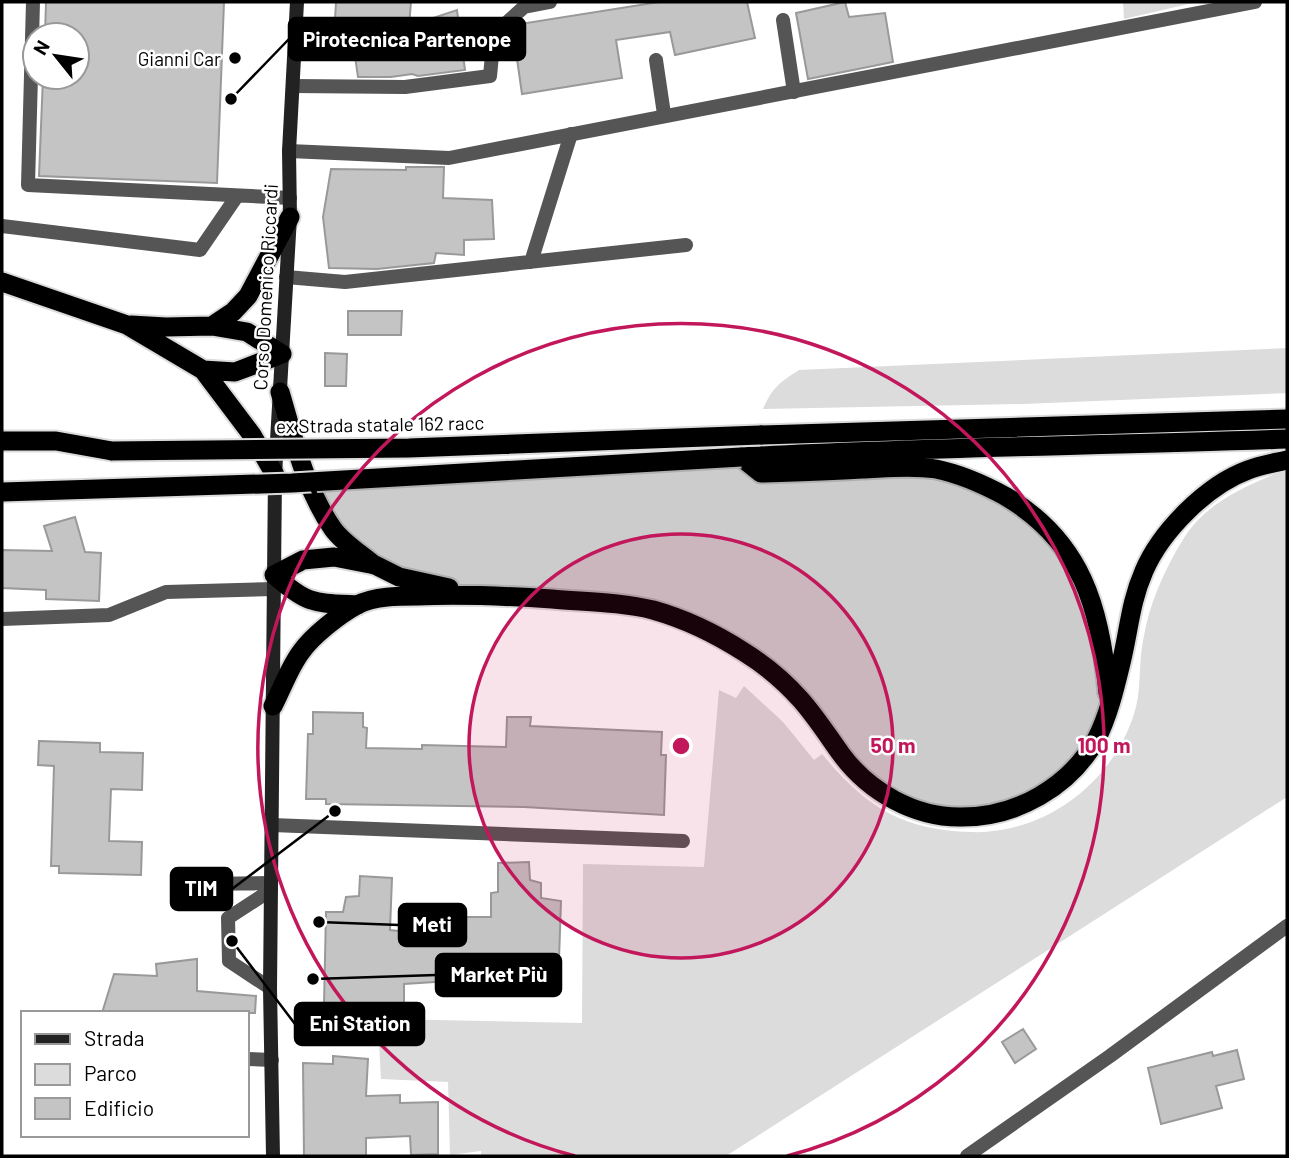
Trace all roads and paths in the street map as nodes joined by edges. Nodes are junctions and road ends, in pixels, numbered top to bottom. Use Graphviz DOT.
graph roads {
  1 [pos="33,2"];
  2 [pos="297,2"];
  3 [pos="550,2"];
  4 [pos="1255,2"];
  5 [pos="783,20"];
  6 [pos="656,60"];
  7 [pos="293,86"];
  8 [pos="794,92"];
  9 [pos="664,114"];
  10 [pos="571,134"];
  11 [pos="289,151"];
  12 [pos="237,196"];
  13 [pos="290,207"];
  14 [pos="2,226"];
  15 [pos="686,245"];
  16 [pos="531,262"];
  17 [pos="286,277"];
  18 [pos="8,284"];
  19 [pos="127,325"];
  20 [pos="212,326"];
  21 [pos="282,354"];
  22 [pos="203,370"];
  23 [pos="280,392"];
  24 [pos="1287,419"];
  25 [pos="1287,439"];
  26 [pos="2,441"];
  27 [pos="112,451"];
  28 [pos="2,454"];
  29 [pos="741,457"];
  30 [pos="1287,460"];
  31 [pos="275,475"];
  32 [pos="2,492"];
  33 [pos="375,565"];
  34 [pos="274,582"];
  35 [pos="474,594"];
  36 [pos="358,605"];
  37 [pos="2,619"];
  38 [pos="1109,704"];
  39 [pos="273,706"];
  40 [pos="272,825"];
  41 [pos="683,841"];
  42 [pos="207,884"];
  43 [pos="271,886"];
  44 [pos="1287,926"];
  45 [pos="270,988"];
  46 [pos="248,1059"];
  47 [pos="272,1060"];
  48 [pos="273,1156"];
  49 [pos="967,1156"];
  1 -- 12 [label="street"];
  2 -- 7 [label="main road, Corso Domenico Riccardi"];
  3 -- 7 [label="street"];
  4 -- 8 [label="street"];
  5 -- 8 [label="street"];
  6 -- 9 [label="street"];
  7 -- 11 [label="main road, Corso Domenico Riccardi"];
  8 -- 9 [label="street"];
  9 -- 10 [label="street"];
  10 -- 11 [label="street"];
  10 -- 16 [label="street"];
  11 -- 13 [label="main road, Corso Domenico Riccardi"];
  12 -- 13 [label="street"];
  12 -- 14 [label="street"];
  13 -- 17 [label="main road, Corso Domenico Riccardi"];
  13 -- 20 [label="highway"];
  15 -- 16 [label="street"];
  16 -- 17 [label="street"];
  17 -- 21 [label="main road, Corso Domenico Riccardi"];
  18 -- 19 [label="highway"];
  19 -- 20 [label="highway"];
  19 -- 22 [label="highway"];
  20 -- 21 [label="highway"];
  21 -- 22 [label="highway"];
  21 -- 23 [label="main road, Corso Domenico Riccardi"];
  22 -- 31 [label="highway"];
  23 -- 31 [label="main road, Corso Domenico Riccardi"];
  23 -- 33 [label="highway"];
  24 -- 27 [label="highway, ex Strada statale 162 racc, bridge"];
  25 -- 29 [label="highway"];
  26 -- 27 [label="highway"];
  27 -- 28 [label="highway, ex Strada statale 162 racc"];
  29 -- 32 [label="highway, bridge"];
  29 -- 38 [label="highway"];
  30 -- 38 [label="highway"];
  31 -- 34 [label="main road, Corso Domenico Riccardi"];
  33 -- 34 [label="highway"];
  33 -- 35 [label="highway"];
  34 -- 36 [label="highway"];
  34 -- 37 [label="street"];
  34 -- 39 [label="main road, Corso Domenico Riccardi"];
  35 -- 36 [label="highway"];
  35 -- 38 [label="highway"];
  36 -- 39 [label="highway"];
  39 -- 40 [label="main road, Corso Domenico Riccardi"];
  40 -- 41 [label="street"];
  40 -- 43 [label="main road, Corso Domenico Riccardi"];
  42 -- 43 [label="street"];
  43 -- 45 [label="main road, Corso Domenico Riccardi"];
  43 -- 45 [label="street"];
  44 -- 49 [label="street"];
  45 -- 47 [label="main road, Corso Domenico Riccardi"];
  46 -- 47 [label="street"];
  47 -- 48 [label="main road, Corso Domenico Riccardi"];
}
